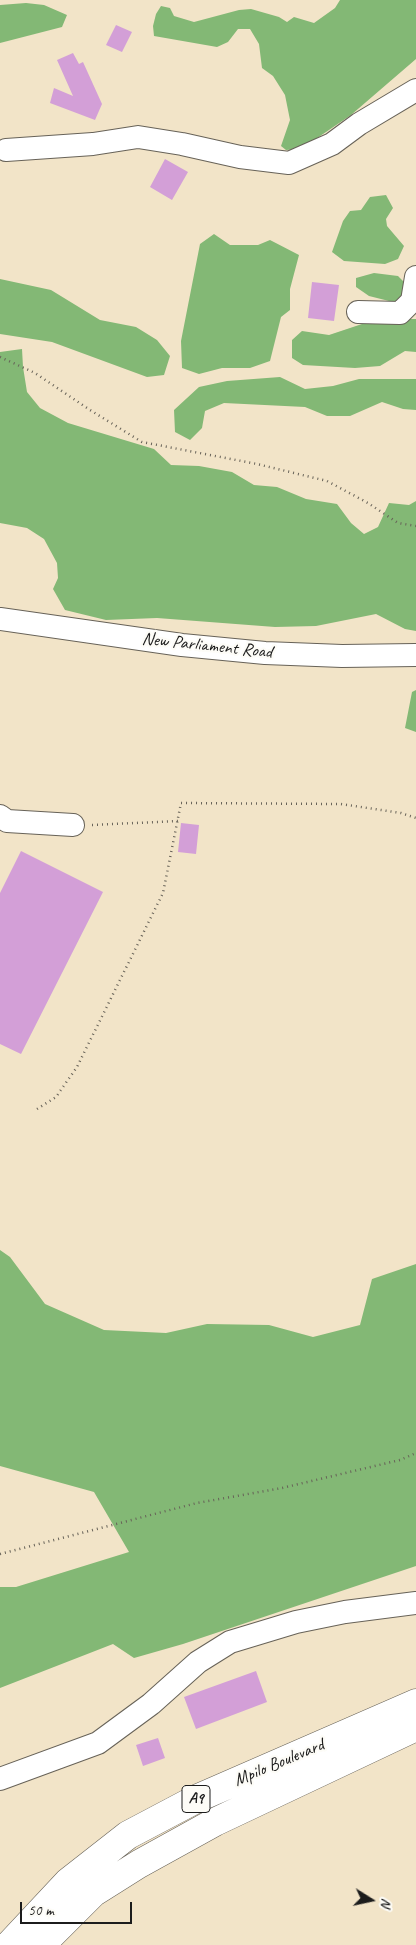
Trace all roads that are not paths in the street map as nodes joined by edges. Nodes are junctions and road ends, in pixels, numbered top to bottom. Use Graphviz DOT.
graph roads {
  1 [pos="416,90"];
  2 [pos="6,150"];
  3 [pos="416,277"];
  4 [pos="358,312"];
  5 [pos="0,619"];
  6 [pos="416,655"];
  7 [pos="0,816"];
  8 [pos="73,825"];
  9 [pos="416,1603"];
  10 [pos="416,1703"];
  11 [pos="416,1728"];
  12 [pos="0,1778"];
  13 [pos="9,1945"];
  14 [pos="41,1945"];
  1 -- 2 [label="street"];
  3 -- 4 [label="street"];
  5 -- 6 [label="street, New Parliament Road"];
  7 -- 8 [label="street"];
  9 -- 12 [label="street"];
  10 -- 13 [label="highway, Mpilo Boulevard / A9"];
  11 -- 14 [label="highway, Mpilo Boulevard / A9"];
}
